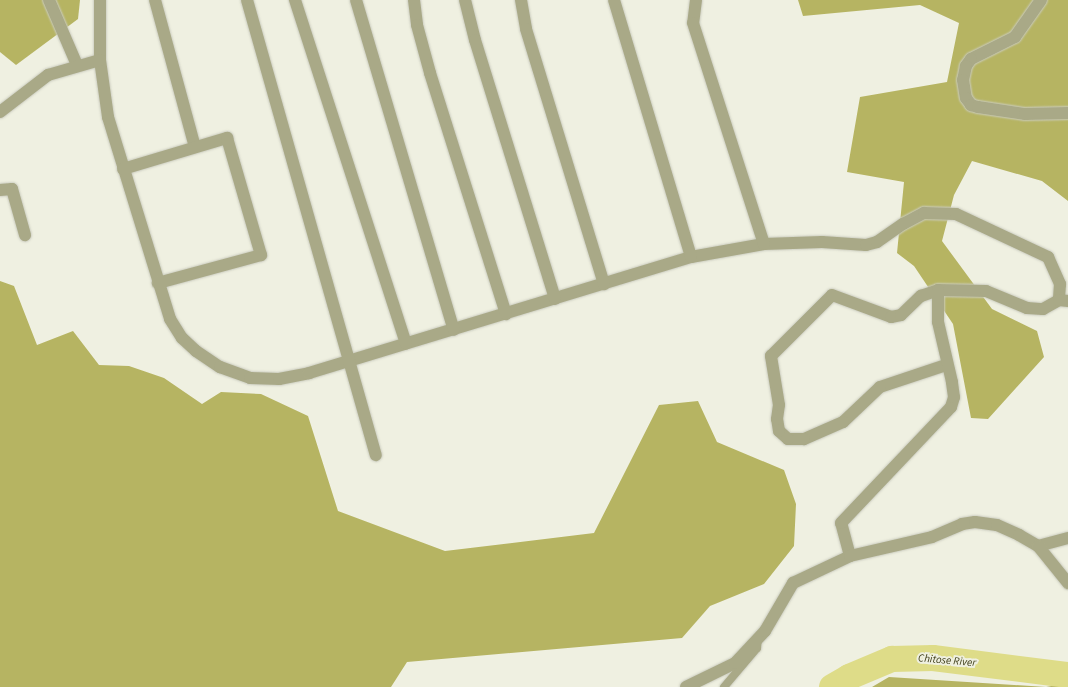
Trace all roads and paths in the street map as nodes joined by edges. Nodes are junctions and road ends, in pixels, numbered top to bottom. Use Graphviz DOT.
graph roads {
  1 [pos="49,0"];
  2 [pos="100,0"];
  3 [pos="155,0"];
  4 [pos="247,0"];
  5 [pos="295,0"];
  6 [pos="356,0"];
  7 [pos="414,0"];
  8 [pos="465,0"];
  9 [pos="521,0"];
  10 [pos="614,0"];
  11 [pos="696,0"];
  12 [pos="1041,0"];
  13 [pos="100,60"];
  14 [pos="77,65"];
  15 [pos="0,112"];
  16 [pos="1068,113"];
  17 [pos="195,148"];
  18 [pos="123,168"];
  19 [pos="0,190"];
  20 [pos="25,235"];
  21 [pos="764,244"];
  22 [pos="691,257"];
  23 [pos="158,283"];
  24 [pos="604,284"];
  25 [pos="938,290"];
  26 [pos="555,299"];
  27 [pos="1063,300"];
  28 [pos="506,314"];
  29 [pos="454,330"];
  30 [pos="406,344"];
  31 [pos="348,362"];
  32 [pos="946,365"];
  33 [pos="376,455"];
  34 [pos="1068,538"];
  35 [pos="1038,546"];
  36 [pos="850,556"];
  37 [pos="1068,583"];
  38 [pos="758,638"];
  39 [pos="686,687"];
  40 [pos="724,687"];
  1 -- 14 [label="street"];
  2 -- 13 [label="street"];
  3 -- 17 [label="street"];
  4 -- 31 [label="street"];
  5 -- 30 [label="street"];
  6 -- 29 [label="street"];
  7 -- 28 [label="street"];
  8 -- 26 [label="street"];
  9 -- 24 [label="street"];
  10 -- 22 [label="street"];
  11 -- 21 [label="street"];
  12 -- 16 [label="street"];
  13 -- 14 [label="street"];
  13 -- 18 [label="street"];
  14 -- 15 [label="street"];
  17 -- 18 [label="street"];
  17 -- 23 [label="street"];
  18 -- 23 [label="street"];
  19 -- 20 [label="street"];
  21 -- 22 [label="street"];
  21 -- 27 [label="street"];
  22 -- 24 [label="street"];
  23 -- 31 [label="street"];
  24 -- 26 [label="street"];
  25 -- 27 [label="street"];
  25 -- 32 [label="street"];
  25 -- 32 [label="street"];
  26 -- 28 [label="street"];
  28 -- 29 [label="street"];
  29 -- 30 [label="street"];
  30 -- 31 [label="street"];
  31 -- 33 [label="street"];
  32 -- 36 [label="street"];
  34 -- 35 [label="street"];
  35 -- 36 [label="street"];
  35 -- 37 [label="street"];
  36 -- 38 [label="street"];
  38 -- 39 [label="street"];
  38 -- 40 [label="lane"];
}
